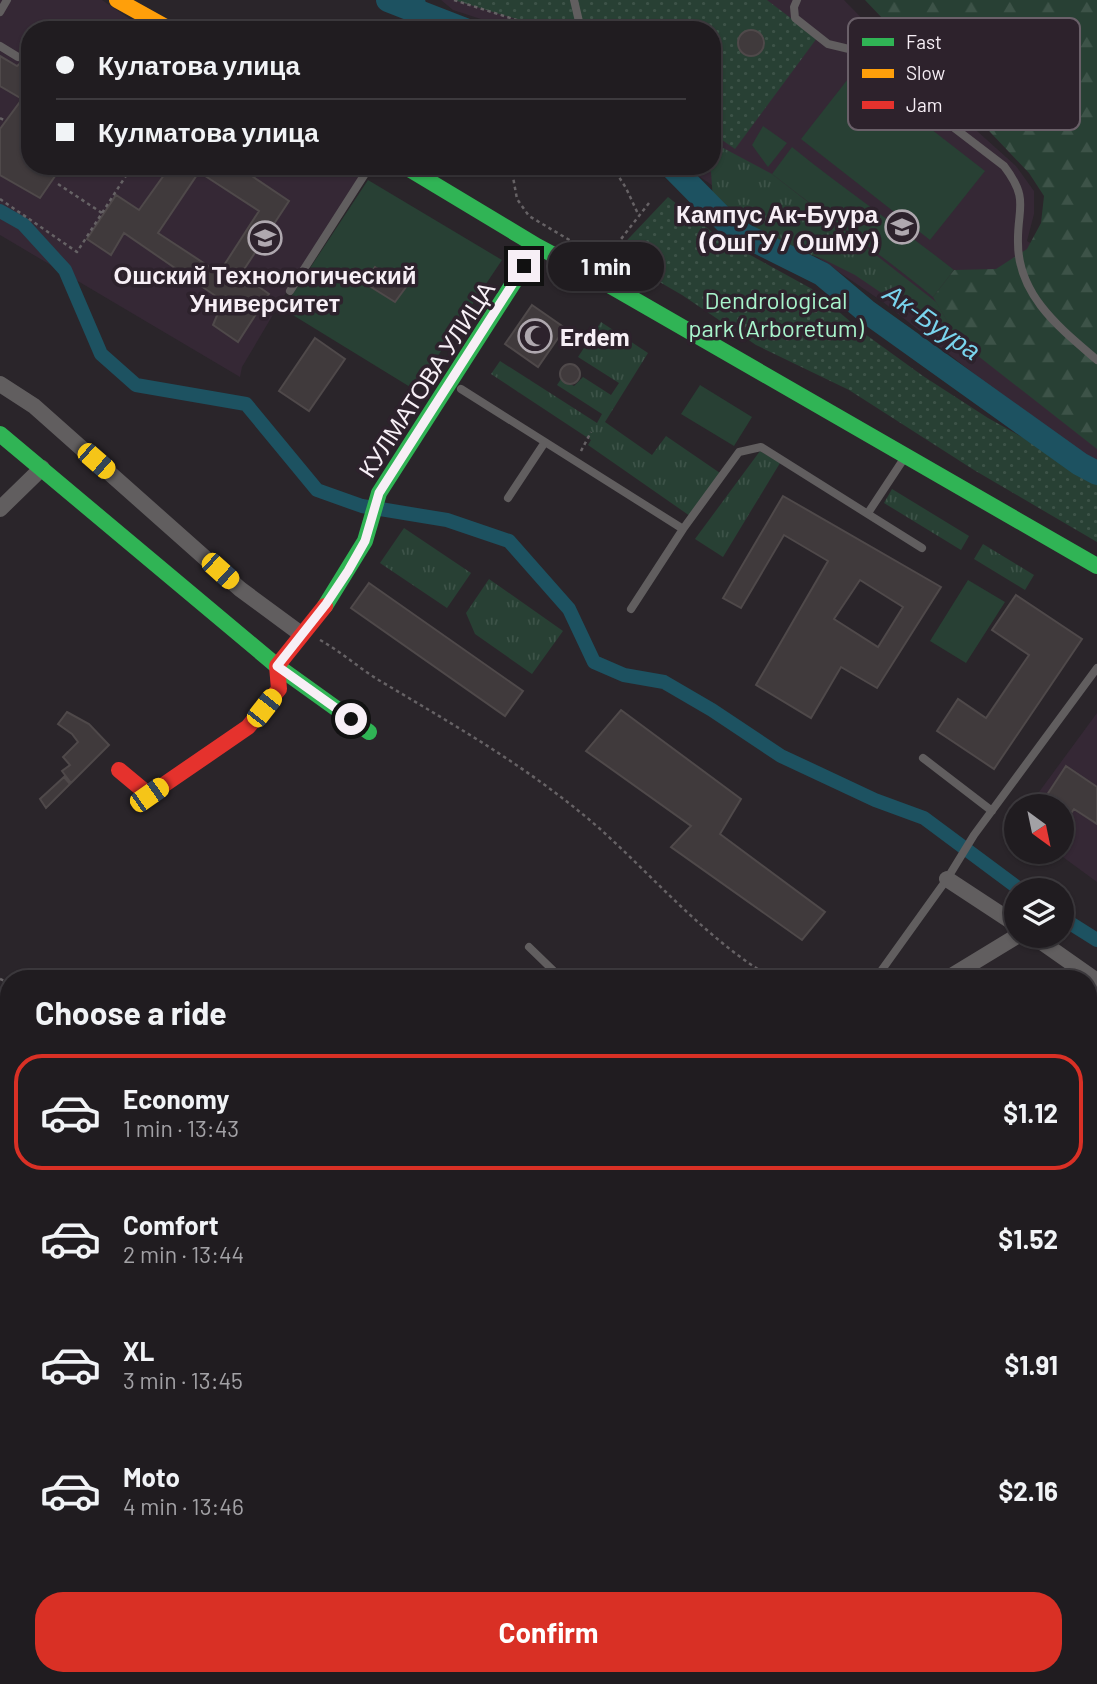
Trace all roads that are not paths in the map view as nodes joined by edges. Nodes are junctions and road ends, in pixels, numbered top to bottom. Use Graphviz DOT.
graph roads {
  1 [pos="7,0"];
  2 [pos="117,0"];
  3 [pos="574,0"];
  4 [pos="797,0"];
  5 [pos="0,12"];
  6 [pos="155,21"];
  7 [pos="579,21"];
  8 [pos="0,46"];
  9 [pos="848,49"];
  10 [pos="18,57"];
  11 [pos="957,130"];
  12 [pos="364,175"];
  13 [pos="419,175"];
  14 [pos="537,246"];
  15 [pos="290,291"];
  16 [pos="1097,360"];
  17 [pos="0,384"];
  18 [pos="461,389"];
  19 [pos="0,434"];
  20 [pos="545,442"];
  21 [pos="906,457"];
  22 [pos="42,468"];
  23 [pos="508,498"];
  24 [pos="0,509"];
  25 [pos="868,513"];
  26 [pos="683,529"];
  27 [pos="922,548"];
  28 [pos="1097,566"];
  29 [pos="631,609"];
  30 [pos="301,634"];
  31 [pos="277,666"];
  32 [pos="1097,668"];
  33 [pos="369,732"];
  34 [pos="923,758"];
  35 [pos="119,770"];
  36 [pos="992,811"];
  37 [pos="947,879"];
  38 [pos="1004,916"];
  39 [pos="1004,944"];
  40 [pos="529,947"];
  41 [pos="1050,948"];
  42 [pos="553,970"];
  43 [pos="882,970"];
  44 [pos="961,970"];
  45 [pos="1081,970"];
  1 -- 5 [label="lane"];
  2 -- 6 [label="street"];
  3 -- 7 [label="lane"];
  4 -- 9 [label="lane"];
  8 -- 10 [label="lane"];
  11 -- 16 [label="lane"];
  12 -- 15 [label="lane"];
  13 -- 14 [label="street"];
  14 -- 21 [label="street"];
  14 -- 30 [label="street, КУЛМАТОВА УЛИЦА"];
  17 -- 30 [label="street"];
  18 -- 20 [label="lane"];
  19 -- 22 [label="street"];
  20 -- 23 [label="lane"];
  20 -- 26 [label="lane"];
  21 -- 25 [label="lane"];
  21 -- 28 [label="street"];
  22 -- 24 [label="street"];
  22 -- 31 [label="street"];
  25 -- 26 [label="lane"];
  25 -- 27 [label="lane"];
  26 -- 29 [label="lane"];
  30 -- 31 [label="street, КУЛМАТОВА УЛИЦА"];
  31 -- 33 [label="street"];
  31 -- 35 [label="street"];
  32 -- 36 [label="lane"];
  34 -- 36 [label="lane"];
  36 -- 37 [label="lane"];
  37 -- 38 [label="street"];
  37 -- 43 [label="lane"];
  39 -- 44 [label="street"];
  40 -- 42 [label="lane"];
  41 -- 45 [label="street"];
}
